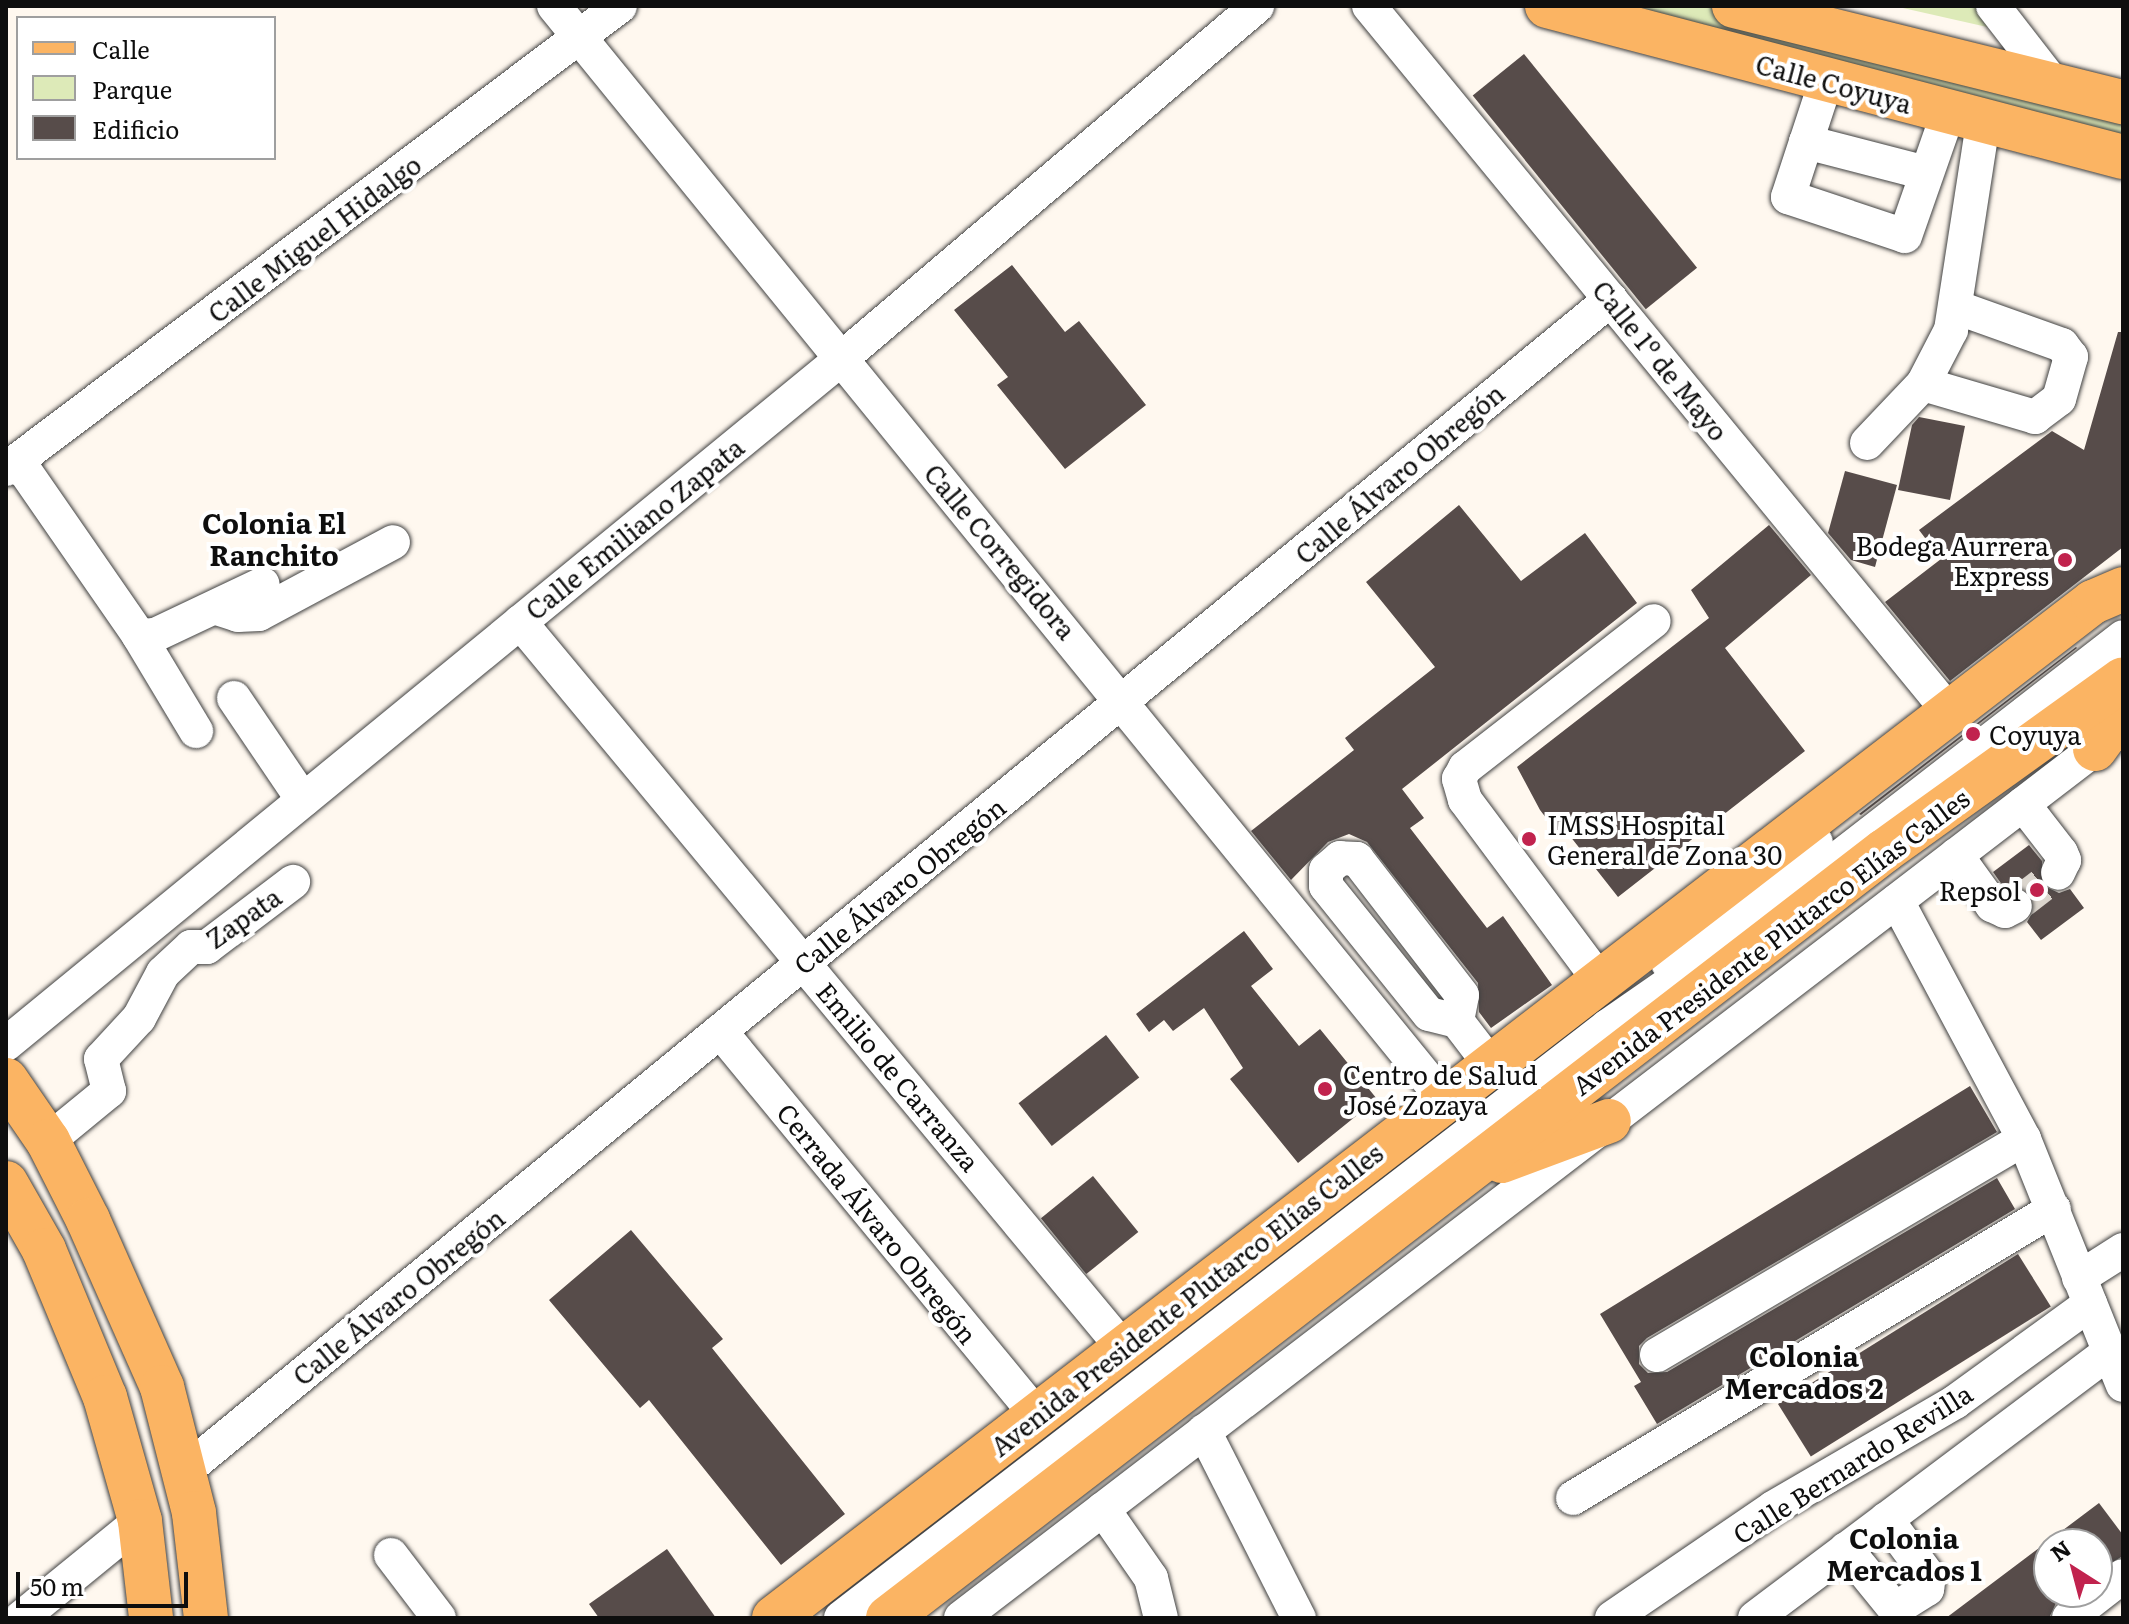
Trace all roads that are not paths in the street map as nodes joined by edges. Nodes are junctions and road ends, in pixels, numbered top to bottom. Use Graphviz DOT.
graph roads {
  1 [pos="554,6"];
  2 [pos="620,6"];
  3 [pos="1257,6"];
  4 [pos="1369,6"];
  5 [pos="1547,6"];
  6 [pos="1993,6"];
  7 [pos="1749,8"];
  8 [pos="580,38"];
  9 [pos="1826,81"];
  10 [pos="2055,86"];
  11 [pos="2123,102"];
  12 [pos="1965,118"];
  13 [pos="1806,142"];
  14 [pos="2123,157"];
  15 [pos="1926,173"];
  16 [pos="1611,299"];
  17 [pos="1956,307"];
  18 [pos="841,359"];
  19 [pos="1923,384"];
  20 [pos="1867,443"];
  21 [pos="12,465"];
  22 [pos="393,542"];
  23 [pos="263,584"];
  24 [pos="2116,595"];
  25 [pos="217,608"];
  26 [pos="1654,621"];
  27 [pos="520,622"];
  28 [pos="139,636"];
  29 [pos="2123,637"];
  30 [pos="2123,679"];
  31 [pos="234,698"];
  32 [pos="1124,700"];
  33 [pos="2123,710"];
  34 [pos="1951,714"];
  35 [pos="196,731"];
  36 [pos="2109,738"];
  37 [pos="303,800"];
  38 [pos="2023,804"];
  39 [pos="1956,855"];
  40 [pos="2058,873"];
  41 [pos="293,882"];
  42 [pos="1897,901"];
  43 [pos="2015,906"];
  44 [pos="167,912"];
  45 [pos="191,947"];
  46 [pos="805,962"];
  47 [pos="1600,981"];
  48 [pos="1457,1021"];
  49 [pos="1608,1026"];
  50 [pos="720,1031"];
  51 [pos="6,1044"];
  52 [pos="1490,1064"];
  53 [pos="6,1080"];
  54 [pos="1444,1099"];
  55 [pos="1609,1121"];
  56 [pos="2024,1139"];
  57 [pos="48,1141"];
  58 [pos="1458,1177"];
  59 [pos="6,1183"];
  60 [pos="2054,1209"];
  61 [pos="2123,1250"];
  62 [pos="2085,1291"];
  63 [pos="1123,1348"];
  64 [pos="2110,1351"];
  65 [pos="1657,1355"];
  66 [pos="2123,1385"];
  67 [pos="1036,1415"];
  68 [pos="1204,1431"];
  69 [pos="186,1470"];
  70 [pos="1573,1498"];
  71 [pos="1103,1509"];
  72 [pos="1886,1519"];
  73 [pos="140,1521"];
  74 [pos="1846,1549"];
  75 [pos="391,1555"];
  76 [pos="2123,1576"];
  77 [pos="21,1618"];
  78 [pos="151,1618"];
  79 [pos="206,1618"];
  80 [pos="439,1618"];
  81 [pos="774,1618"];
  82 [pos="841,1618"];
  83 [pos="888,1618"];
  84 [pos="961,1618"];
  85 [pos="1161,1618"];
  86 [pos="1299,1618"];
  87 [pos="1612,1618"];
  88 [pos="1755,1618"];
  89 [pos="2069,1618"];
  1 -- 8 [label="street, Calle Corregidora"];
  2 -- 8 [label="street, Calle Miguel Hidalgo"];
  3 -- 18 [label="street, Calle Emiliano Zapata"];
  4 -- 16 [label="street, Calle 1º de Mayo"];
  5 -- 9 [label="main road, Calle Coyuya"];
  6 -- 10 [label="street"];
  7 -- 10 [label="main road, Calle Coyuya"];
  8 -- 18 [label="street, Calle Corregidora"];
  8 -- 21 [label="street, Calle Miguel Hidalgo"];
  9 -- 12 [label="main road, Calle Coyuya"];
  9 -- 13 [label="street"];
  10 -- 11 [label="main road, Calle Coyuya"];
  12 -- 14 [label="main road, Calle Coyuya"];
  12 -- 15 [label="street"];
  12 -- 17 [label="street"];
  13 -- 15 [label="street"];
  13 -- 15 [label="street"];
  16 -- 32 [label="street, Calle Álvaro Obregón"];
  16 -- 34 [label="street, Calle 1º de Mayo"];
  17 -- 19 [label="street"];
  17 -- 19 [label="street"];
  18 -- 27 [label="street, Calle Emiliano Zapata"];
  18 -- 32 [label="street, Calle Corregidora"];
  19 -- 20 [label="street"];
  21 -- 28 [label="street"];
  22 -- 25 [label="street"];
  23 -- 25 [label="street"];
  24 -- 34 [label="main road, Avenida Presidente Plutarco Elías Calles"];
  24 -- 49 [label="street"];
  25 -- 28 [label="street"];
  26 -- 47 [label="street"];
  27 -- 37 [label="street, Calle Emiliano Zapata"];
  27 -- 46 [label="street, Emilio de Carranza"];
  28 -- 35 [label="street"];
  29 -- 49 [label="street"];
  30 -- 58 [label="main road, Avenida Presidente Plutarco Elías Calles"];
  31 -- 37 [label="street"];
  32 -- 46 [label="street, Calle Álvaro Obregón"];
  32 -- 54 [label="street, Calle Corregidora"];
  33 -- 36 [label="main road"];
  34 -- 47 [label="main road, Avenida Presidente Plutarco Elías Calles"];
  36 -- 38 [label="street, Avenida Presidente Plutarco Elías Calles"];
  37 -- 44 [label="street, Calle Emiliano Zapata"];
  38 -- 39 [label="street, Avenida Presidente Plutarco Elías Calles"];
  38 -- 40 [label="street"];
  39 -- 42 [label="street, Avenida Presidente Plutarco Elías Calles"];
  39 -- 43 [label="street"];
  41 -- 45 [label="street, Zapata"];
  42 -- 55 [label="street, Avenida Presidente Plutarco Elías Calles"];
  42 -- 56 [label="street"];
  44 -- 45 [label="street"];
  44 -- 51 [label="street, Calle Emiliano Zapata"];
  45 -- 57 [label="street"];
  46 -- 50 [label="street, Calle Álvaro Obregón"];
  46 -- 63 [label="street, Emilio de Carranza"];
  47 -- 52 [label="main road, Avenida Presidente Plutarco Elías Calles"];
  48 -- 48 [label="street"];
  48 -- 52 [label="street"];
  49 -- 82 [label="street"];
  50 -- 67 [label="street, Cerrada Álvaro Obregón"];
  50 -- 69 [label="street, Calle Álvaro Obregón"];
  52 -- 54 [label="main road, Avenida Presidente Plutarco Elías Calles"];
  53 -- 57 [label="main road"];
  54 -- 63 [label="main road, Avenida Presidente Plutarco Elías Calles"];
  55 -- 58 [label="main road"];
  55 -- 68 [label="street, Avenida Presidente Plutarco Elías Calles"];
  56 -- 60 [label="street"];
  56 -- 65 [label="street"];
  57 -- 69 [label="main road"];
  58 -- 83 [label="main road, Avenida Presidente Plutarco Elías Calles"];
  59 -- 73 [label="main road"];
  60 -- 62 [label="street"];
  60 -- 70 [label="street"];
  61 -- 62 [label="street, Calle Bernardo Revilla"];
  62 -- 64 [label="street"];
  62 -- 87 [label="street, Calle Bernardo Revilla"];
  63 -- 67 [label="main road, Avenida Presidente Plutarco Elías Calles"];
  64 -- 66 [label="street"];
  64 -- 72 [label="street"];
  67 -- 81 [label="main road, Avenida Presidente Plutarco Elías Calles"];
  68 -- 71 [label="street, Avenida Presidente Plutarco Elías Calles"];
  68 -- 86 [label="street"];
  69 -- 79 [label="main road"];
  71 -- 84 [label="street, Avenida Presidente Plutarco Elías Calles"];
  71 -- 85 [label="street"];
  72 -- 74 [label="street"];
  72 -- 74 [label="street"];
  73 -- 77 [label="street"];
  73 -- 78 [label="main road"];
  74 -- 88 [label="street"];
  75 -- 80 [label="street"];
  76 -- 89 [label="street"];
}
